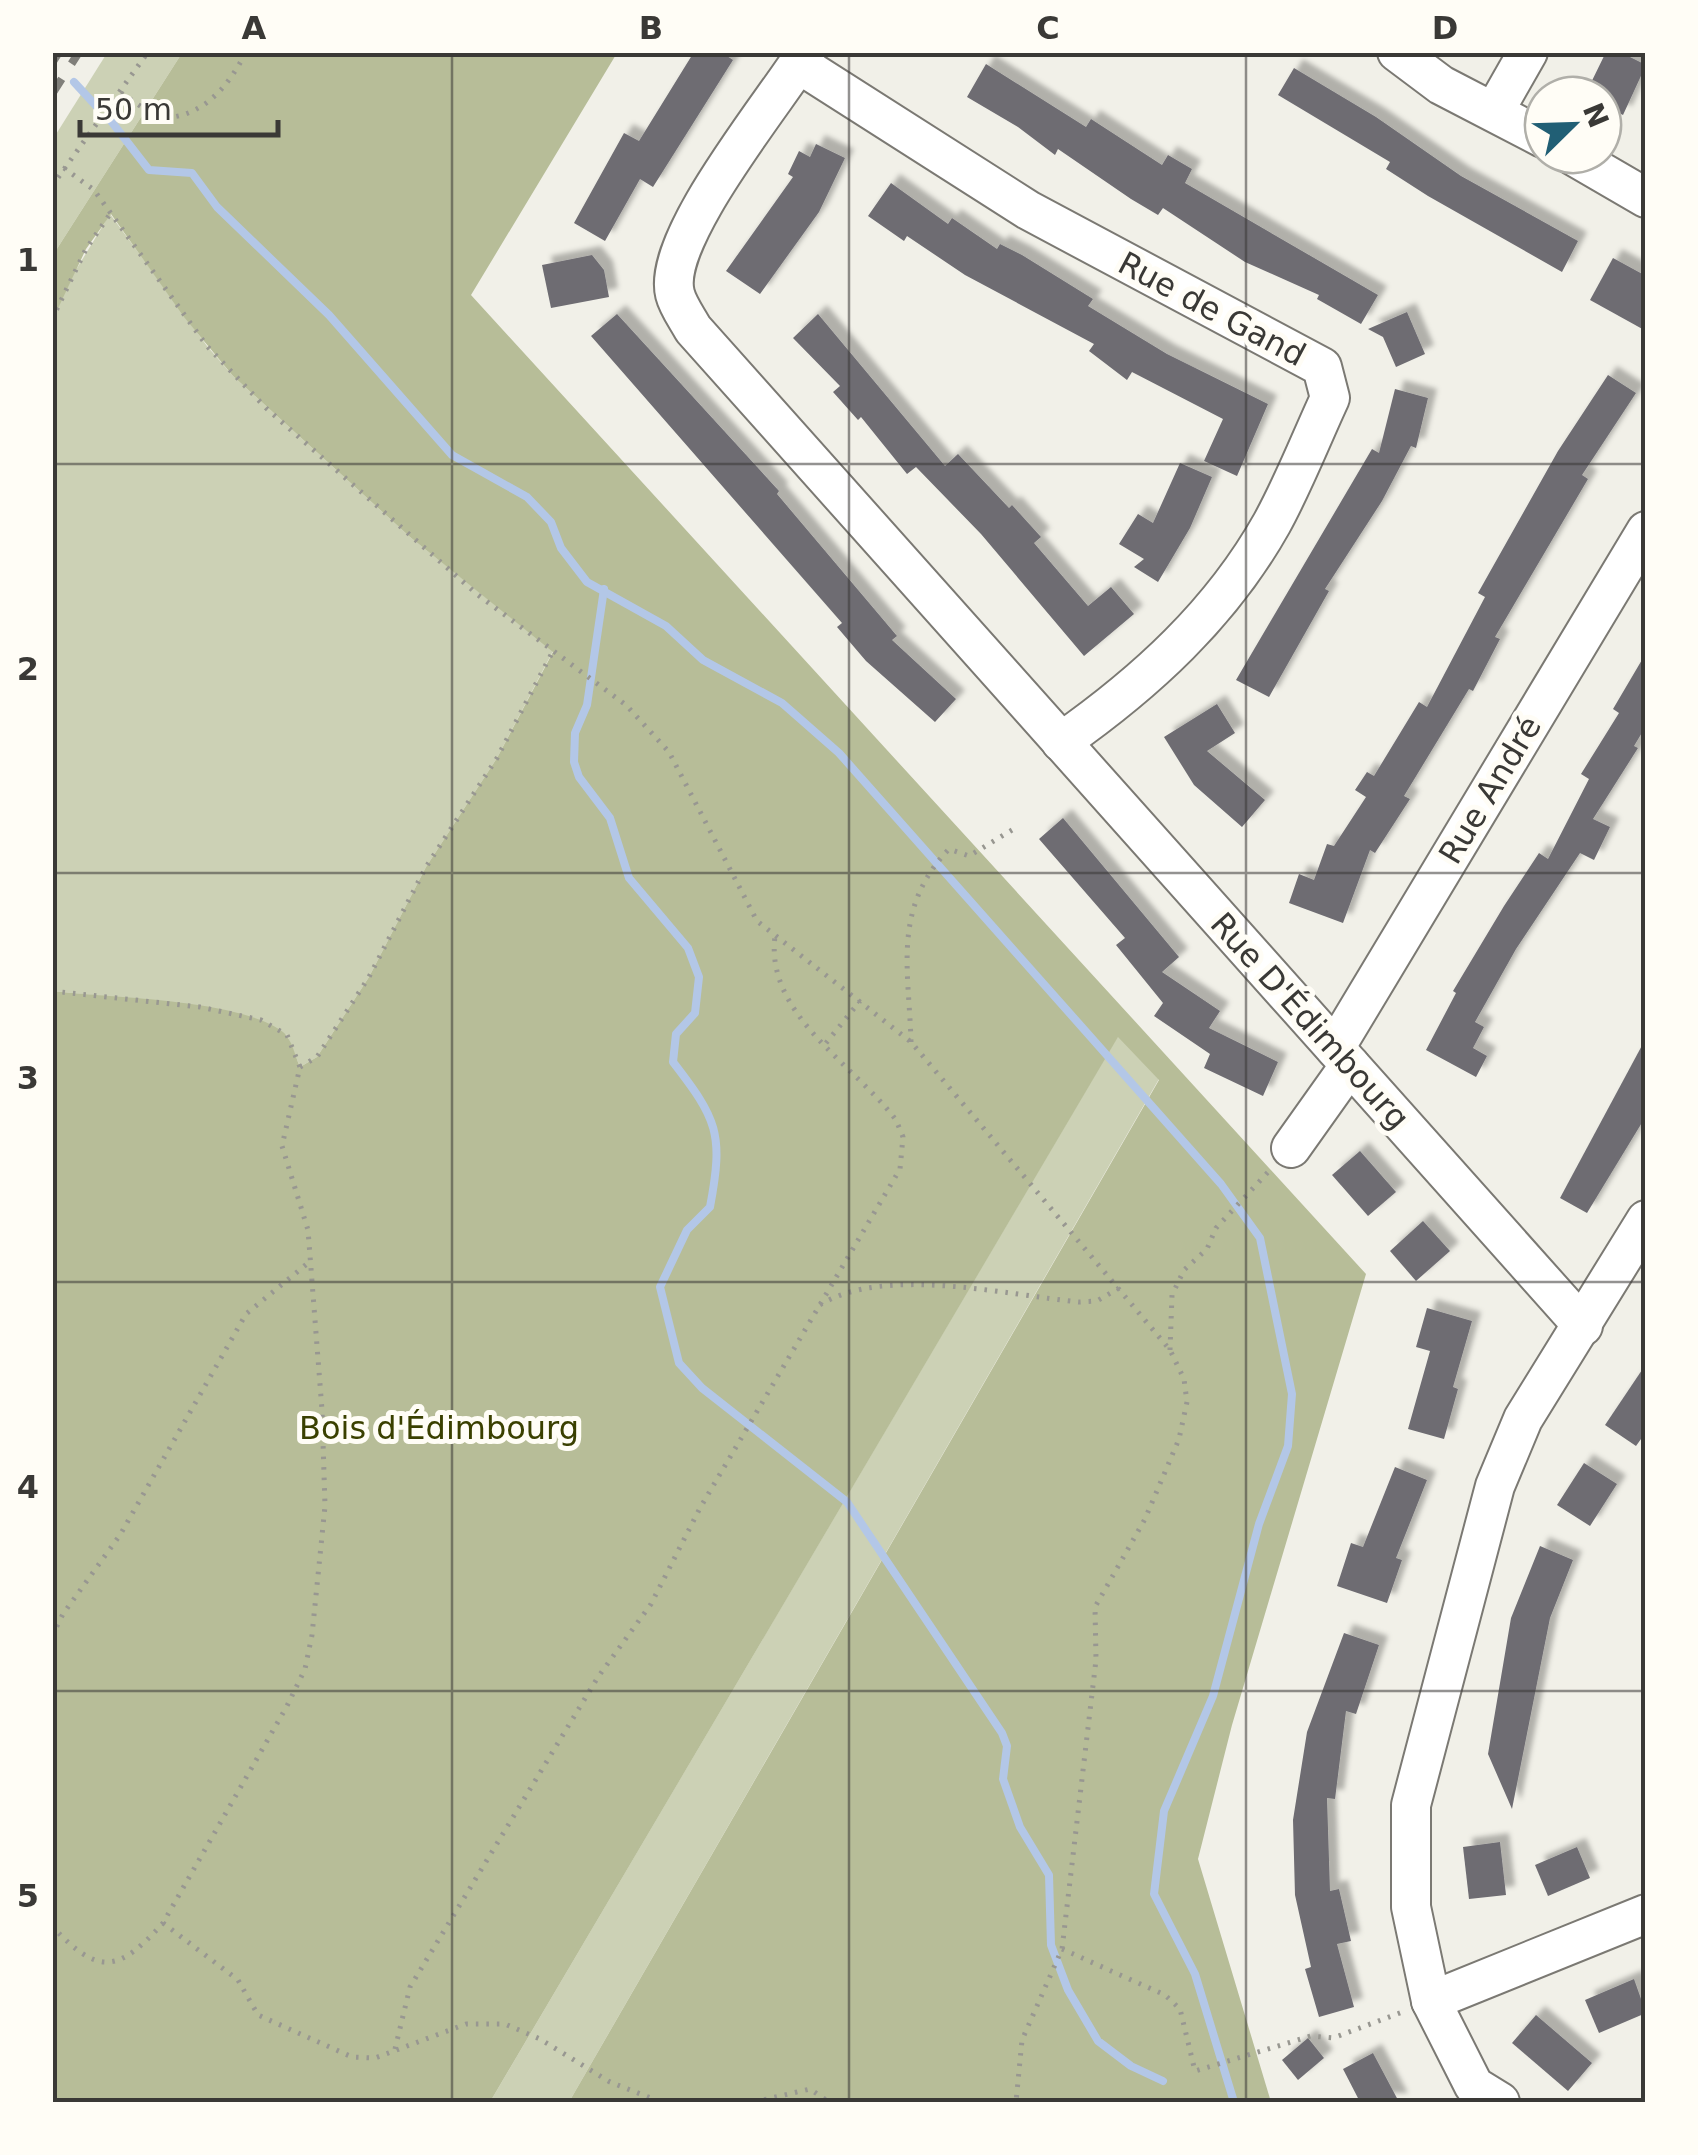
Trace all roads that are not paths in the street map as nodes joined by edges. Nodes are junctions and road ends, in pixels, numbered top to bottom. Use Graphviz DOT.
graph roads {
  1 [pos="1397,52"];
  2 [pos="1528,52"];
  3 [pos="802,58"];
  4 [pos="1494,110"];
  5 [pos="1523,127"];
  6 [pos="1606,175"];
  7 [pos="1646,198"];
  8 [pos="1646,531"];
  9 [pos="1061,742"];
  10 [pos="1342,1056"];
  11 [pos="1291,1148"];
  12 [pos="1646,1220"];
  13 [pos="1584,1326"];
  14 [pos="1646,1914"];
  15 [pos="1431,2001"];
  16 [pos="1500,2102"];
  1 -- 4 [label="street"];
  2 -- 4 [label="street"];
  3 -- 9 [label="street, Rue D'Édimbourg"];
  3 -- 9 [label="street, Rue de Gand"];
  4 -- 5 [label="street"];
  6 -- 7 [label="street"];
  8 -- 10 [label="street, Rue André"];
  9 -- 10 [label="street, Rue D'Édimbourg"];
  10 -- 11 [label="street, Rue André"];
  10 -- 13 [label="street, Rue D'Édimbourg"];
  12 -- 13 [label="street"];
  13 -- 15 [label="street"];
  14 -- 15 [label="street"];
  15 -- 16 [label="street"];
}
